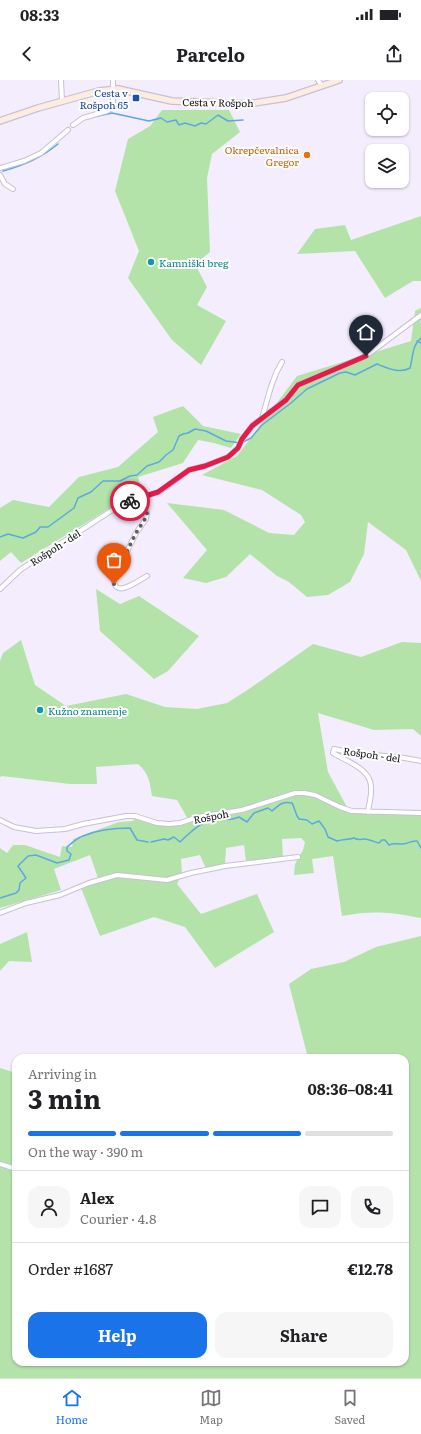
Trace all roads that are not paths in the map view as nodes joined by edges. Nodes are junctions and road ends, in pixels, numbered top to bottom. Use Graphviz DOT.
graph roads {
  1 [pos="61,80"];
  2 [pos="113,80"];
  3 [pos="318,80"];
  4 [pos="339,80"];
  5 [pos="322,86"];
  6 [pos="113,90"];
  7 [pos="62,101"];
  8 [pos="0,121"];
  9 [pos="73,125"];
  10 [pos="68,130"];
  11 [pos="0,168"];
  12 [pos="0,174"];
  13 [pos="13,188"];
  14 [pos="421,314"];
  15 [pos="282,362"];
  16 [pos="262,419"];
  17 [pos="113,510"];
  18 [pos="147,576"];
  19 [pos="0,589"];
  20 [pos="421,761"];
  21 [pos="368,812"];
  22 [pos="421,813"];
  23 [pos="0,820"];
  24 [pos="298,857"];
  25 [pos="0,913"];
  26 [pos="0,1164"];
  27 [pos="12,1168"];
  1 -- 7 [label="street"];
  2 -- 6 [label="street"];
  3 -- 5 [label="street"];
  4 -- 5 [label="street, Cesta v Rošpoh"];
  5 -- 6 [label="street, Cesta v Rošpoh"];
  6 -- 7 [label="street, Cesta v Rošpoh"];
  6 -- 9 [label="street"];
  7 -- 8 [label="street, Cesta v Rošpoh"];
  10 -- 11 [label="street"];
  12 -- 13 [label="street"];
  14 -- 16 [label="street"];
  15 -- 16 [label="street"];
  16 -- 17 [label="street, Rošpoh - del"];
  17 -- 18 [label="street"];
  17 -- 19 [label="street, Rošpoh - del"];
  20 -- 21 [label="street, Rošpoh - del"];
  21 -- 22 [label="street, Rošpoh"];
  21 -- 23 [label="street, Rošpoh"];
  24 -- 25 [label="street"];
  26 -- 27 [label="street"];
}
